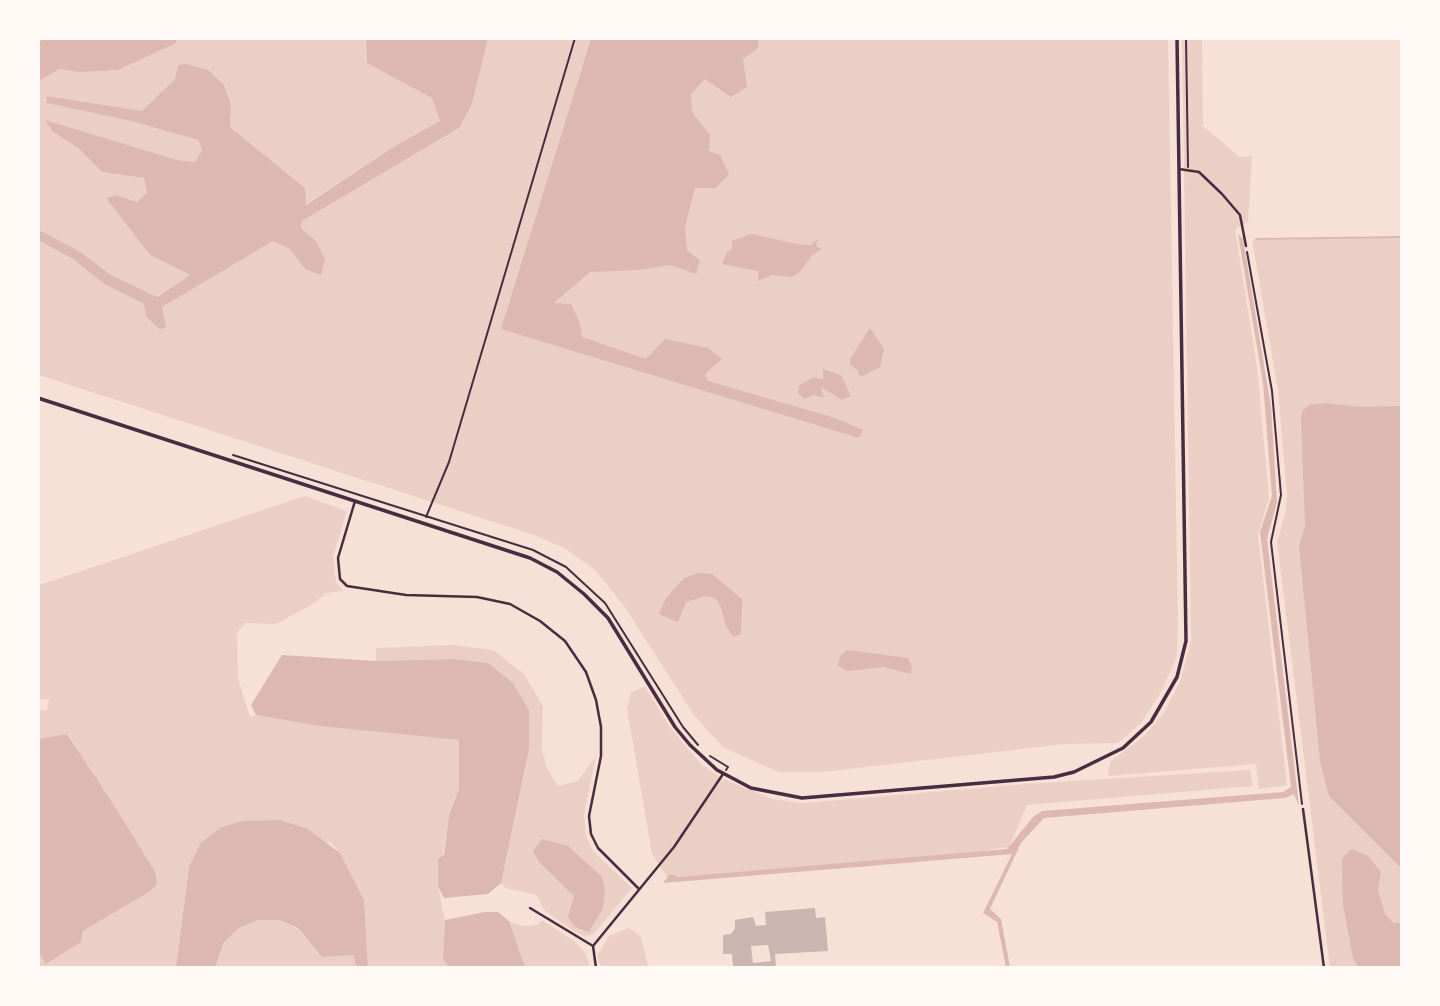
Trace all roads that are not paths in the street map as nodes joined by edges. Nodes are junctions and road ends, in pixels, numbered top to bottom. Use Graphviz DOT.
graph roads {
  1 [pos="1177,38"];
  2 [pos="1180,169"];
  3 [pos="1246,246"];
  4 [pos="38,398"];
  5 [pos="355,501"];
  6 [pos="723,774"];
  7 [pos="1303,808"];
  8 [pos="639,889"];
  9 [pos="530,908"];
  10 [pos="593,946"];
  11 [pos="596,968"];
  12 [pos="931,968"];
  13 [pos="949,968"];
  14 [pos="1324,968"];
  1 -- 2 [label="street"];
  2 -- 3 [label="street"];
  2 -- 6 [label="street"];
  4 -- 5 [label="street"];
  5 -- 6 [label="street"];
  5 -- 8 [label="street"];
  6 -- 8 [label="street"];
  7 -- 14 [label="street"];
  8 -- 10 [label="street"];
  9 -- 10 [label="street"];
  10 -- 11 [label="street"];
  12 -- 13 [label="street"];
}
